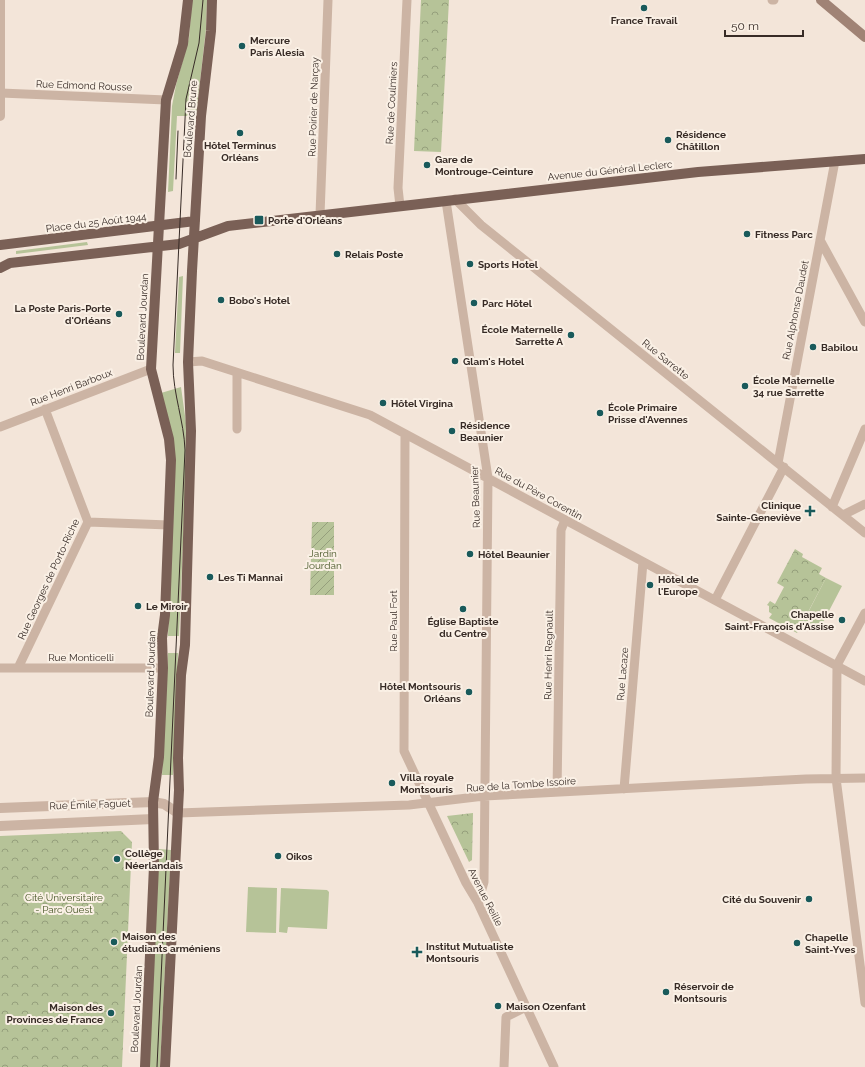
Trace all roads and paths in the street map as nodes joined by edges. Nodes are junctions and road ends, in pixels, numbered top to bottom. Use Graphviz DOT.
graph roads {
  1 [pos="0,0"];
  2 [pos="188,0"];
  3 [pos="212,0"];
  4 [pos="328,0"];
  5 [pos="407,0"];
  6 [pos="821,0"];
  7 [pos="865,37"];
  8 [pos="1,93"];
  9 [pos="166,100"];
  10 [pos="0,116"];
  11 [pos="865,159"];
  12 [pos="835,161"];
  13 [pos="450,200"];
  14 [pos="400,206"];
  15 [pos="320,215"];
  16 [pos="195,222"];
  17 [pos="160,226"];
  18 [pos="194,240"];
  19 [pos="820,240"];
  20 [pos="158,242"];
  21 [pos="0,246"];
  22 [pos="0,268"];
  23 [pos="865,322"];
  24 [pos="188,362"];
  25 [pos="151,369"];
  26 [pos="237,373"];
  27 [pos="45,409"];
  28 [pos="0,427"];
  29 [pos="865,428"];
  30 [pos="237,429"];
  31 [pos="405,435"];
  32 [pos="781,465"];
  33 [pos="488,478"];
  34 [pos="865,504"];
  35 [pos="832,507"];
  36 [pos="843,515"];
  37 [pos="565,520"];
  38 [pos="88,522"];
  39 [pos="169,525"];
  40 [pos="865,533"];
  41 [pos="643,562"];
  42 [pos="715,600"];
  43 [pos="865,612"];
  44 [pos="837,665"];
  45 [pos="0,668"];
  46 [pos="18,668"];
  47 [pos="163,668"];
  48 [pos="865,681"];
  49 [pos="836,778"];
  50 [pos="865,778"];
  51 [pos="624,788"];
  52 [pos="557,792"];
  53 [pos="484,796"];
  54 [pos="153,802"];
  55 [pos="428,802"];
  56 [pos="0,808"];
  57 [pos="178,813"];
  58 [pos="153,819"];
  59 [pos="0,826"];
  60 [pos="478,903"];
  61 [pos="865,1003"];
  62 [pos="526,1007"];
  63 [pos="145,1067"];
  64 [pos="165,1067"];
  65 [pos="504,1067"];
  66 [pos="554,1067"];
  1 -- 8 [label="street"];
  2 -- 9 [label="main road, Boulevard Brune"];
  3 -- 16 [label="main road, Boulevard Brune"];
  4 -- 15 [label="street, Rue Poirier de Narçay"];
  5 -- 14 [label="street, Rue de Coulmiers"];
  6 -- 7 [label="main road"];
  8 -- 9 [label="street, Rue Edmond Rousse"];
  8 -- 10 [label="street"];
  9 -- 17 [label="main road, Boulevard Brune"];
  11 -- 12 [label="main road, Avenue du Général Leclerc"];
  12 -- 13 [label="main road, Avenue du Général Leclerc"];
  12 -- 19 [label="street, Rue Alphonse Daudet"];
  13 -- 14 [label="main road, Avenue du Général Leclerc"];
  13 -- 32 [label="street, Rue Sarrette"];
  13 -- 33 [label="street, Rue Beaunier"];
  14 -- 15 [label="main road, Avenue du Général Leclerc"];
  15 -- 18 [label="main road, Avenue du Général Leclerc"];
  16 -- 17 [label="main road, Place du 25 Août 1944"];
  16 -- 18 [label="main road, Boulevard Brune"];
  17 -- 20 [label="main road, Boulevard Brune"];
  17 -- 21 [label="main road, Place du 25 Août 1944"];
  18 -- 20 [label="main road"];
  18 -- 24 [label="main road"];
  19 -- 23 [label="street"];
  19 -- 32 [label="street, Rue Alphonse Daudet"];
  20 -- 22 [label="main road"];
  20 -- 25 [label="main road, Boulevard Jourdan"];
  24 -- 26 [label="street, Rue du Père Corentin"];
  24 -- 57 [label="main road"];
  25 -- 27 [label="street, Rue Henri Barboux"];
  25 -- 39 [label="main road, Boulevard Jourdan"];
  26 -- 30 [label="street"];
  26 -- 31 [label="street, Rue du Père Corentin"];
  27 -- 28 [label="street, Rue Henri Barboux"];
  27 -- 38 [label="street, Rue Georges de Porto-Riche"];
  29 -- 35 [label="street"];
  31 -- 33 [label="street, Rue du Père Corentin"];
  31 -- 55 [label="street, Rue Paul Fort"];
  32 -- 35 [label="street, Rue Sarrette"];
  32 -- 42 [label="street, Rue Alphonse Daudet"];
  33 -- 37 [label="street, Rue du Père Corentin"];
  33 -- 53 [label="street, Rue Beaunier"];
  34 -- 36 [label="street"];
  35 -- 36 [label="street, Rue Sarrette"];
  36 -- 40 [label="street, Rue Sarrette"];
  37 -- 41 [label="street, Rue du Père Corentin"];
  37 -- 52 [label="street, Rue Henri Regnault"];
  38 -- 39 [label="street"];
  38 -- 46 [label="street, Rue Georges de Porto-Riche"];
  39 -- 47 [label="main road, Boulevard Jourdan"];
  41 -- 42 [label="street, Rue du Père Corentin"];
  41 -- 51 [label="street, Rue Lacaze"];
  42 -- 44 [label="street, Rue du Père Corentin"];
  43 -- 44 [label="street"];
  44 -- 48 [label="street, Rue du Père Corentin"];
  44 -- 49 [label="street"];
  45 -- 46 [label="street, Rue Monticelli"];
  46 -- 47 [label="street, Rue Monticelli"];
  47 -- 54 [label="main road, Boulevard Jourdan"];
  49 -- 50 [label="street, Rue de la Tombe Issoire"];
  49 -- 51 [label="street, Rue de la Tombe Issoire"];
  49 -- 61 [label="street"];
  51 -- 52 [label="street, Rue de la Tombe Issoire"];
  52 -- 53 [label="street, Rue de la Tombe Issoire"];
  53 -- 55 [label="street, Rue de la Tombe Issoire"];
  53 -- 60 [label="street, Rue Beaunier"];
  54 -- 56 [label="street, Rue Émile Faguet"];
  54 -- 57 [label="street, Rue Émile Faguet"];
  54 -- 58 [label="main road, Boulevard Jourdan"];
  55 -- 57 [label="street, Rue de la Tombe Issoire"];
  55 -- 60 [label="street, Avenue Reille"];
  57 -- 64 [label="main road"];
  58 -- 59 [label="street, Rue Émile Faguet"];
  58 -- 63 [label="main road, Boulevard Jourdan"];
  60 -- 62 [label="street, Avenue Reille"];
  62 -- 65 [label="street"];
  62 -- 66 [label="street, Avenue Reille"];
}
